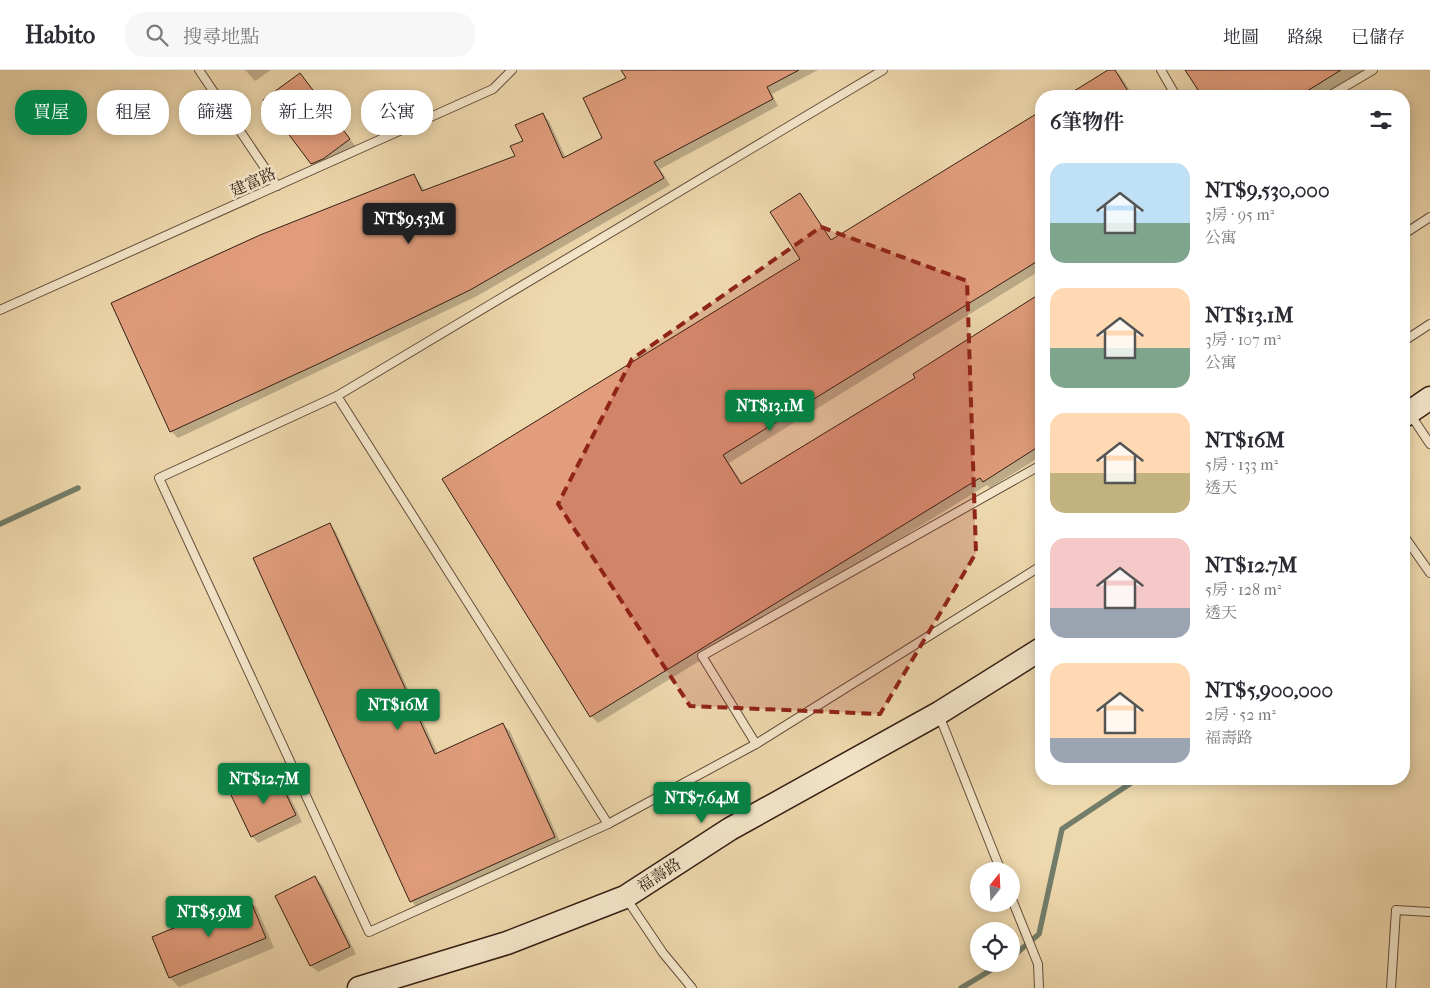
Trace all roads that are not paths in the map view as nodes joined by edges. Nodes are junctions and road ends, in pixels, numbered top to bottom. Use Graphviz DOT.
graph roads {
  1 [pos="199,70"];
  2 [pos="512,70"];
  3 [pos="883,70"];
  4 [pos="1161,70"];
  5 [pos="1373,70"];
  6 [pos="1173,90"];
  7 [pos="1339,90"];
  8 [pos="277,186"];
  9 [pos="1430,217"];
  10 [pos="1410,230"];
  11 [pos="0,310"];
  12 [pos="1430,324"];
  13 [pos="1410,337"];
  14 [pos="337,396"];
  15 [pos="1430,398"];
  16 [pos="1410,411"];
  17 [pos="1410,419"];
  18 [pos="1430,444"];
  19 [pos="1035,468"];
  20 [pos="1410,545"];
  21 [pos="1035,570"];
  22 [pos="1430,573"];
  23 [pos="1035,653"];
  24 [pos="939,713"];
  25 [pos="756,744"];
  26 [pos="608,824"];
  27 [pos="997,862"];
  28 [pos="625,897"];
  29 [pos="1017,912"];
  30 [pos="1430,912"];
  31 [pos="358,988"];
  32 [pos="692,988"];
  33 [pos="1039,988"];
  34 [pos="1391,988"];
  1 -- 8 [label="lane"];
  2 -- 8 [label="lane, 建富路"];
  3 -- 14 [label="lane"];
  4 -- 6 [label="lane"];
  5 -- 7 [label="lane"];
  8 -- 11 [label="lane, 建富路"];
  9 -- 10 [label="lane"];
  12 -- 13 [label="lane"];
  14 -- 26 [label="lane"];
  14 -- 26 [label="lane"];
  15 -- 16 [label="street"];
  17 -- 18 [label="lane"];
  19 -- 25 [label="lane"];
  20 -- 22 [label="lane"];
  21 -- 25 [label="lane"];
  23 -- 24 [label="street, 福壽路"];
  24 -- 27 [label="lane"];
  24 -- 28 [label="street, 福壽路"];
  25 -- 26 [label="lane"];
  28 -- 31 [label="street, 福壽路"];
  28 -- 32 [label="lane"];
  29 -- 33 [label="lane"];
  30 -- 34 [label="lane"];
}
